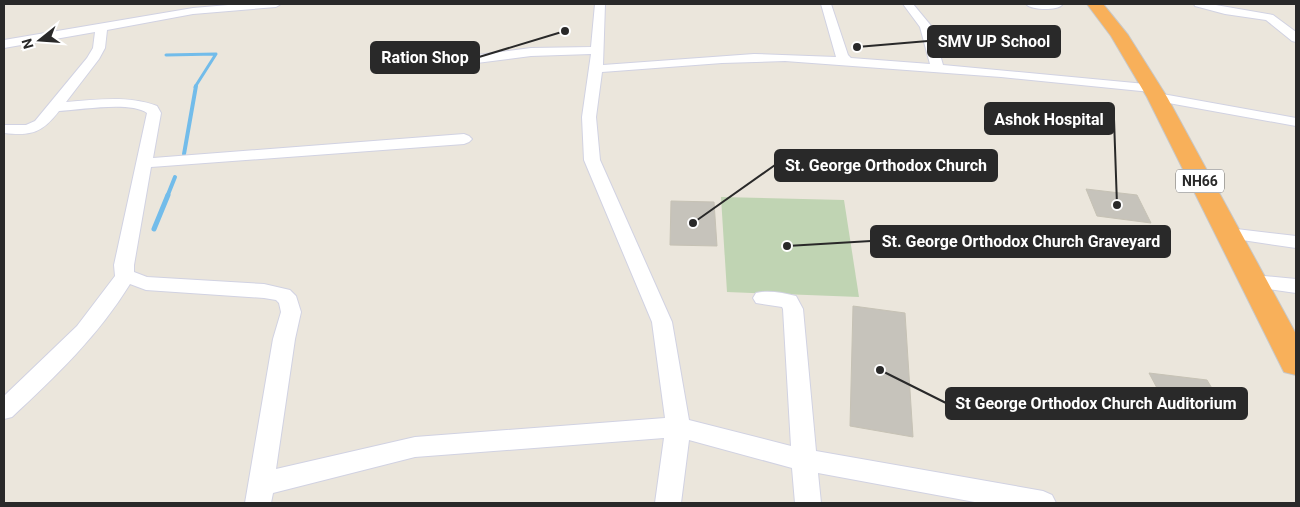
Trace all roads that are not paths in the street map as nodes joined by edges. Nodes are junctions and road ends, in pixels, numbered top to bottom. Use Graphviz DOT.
graph roads {
  1 [pos="276,4"];
  2 [pos="600,4"];
  3 [pos="826,4"];
  4 [pos="908,4"];
  5 [pos="1031,4"];
  6 [pos="1095,4"];
  7 [pos="1199,4"];
  8 [pos="1058,5"];
  9 [pos="193,7"];
  10 [pos="1280,24"];
  11 [pos="1296,26"];
  12 [pos="101,27"];
  13 [pos="1296,38"];
  14 [pos="4,44"];
  15 [pos="406,49"];
  16 [pos="597,59"];
  17 [pos="848,62"];
  18 [pos="937,68"];
  19 [pos="1154,93"];
  20 [pos="56,108"];
  21 [pos="1296,122"];
  22 [pos="10,130"];
  23 [pos="464,139"];
  24 [pos="4,144"];
  25 [pos="144,164"];
  26 [pos="1228,233"];
  27 [pos="1296,242"];
  28 [pos="125,276"];
  29 [pos="1253,281"];
  30 [pos="1296,286"];
  31 [pos="763,298"];
  32 [pos="1296,363"];
  33 [pos="4,410"];
  34 [pos="678,428"];
  35 [pos="804,460"];
  36 [pos="259,494"];
  37 [pos="668,503"];
  38 [pos="808,503"];
  39 [pos="1043,503"];
  1 -- 9 [label="street"];
  2 -- 16 [label="street"];
  3 -- 17 [label="street"];
  4 -- 18 [label="street"];
  5 -- 8 [label="street"];
  6 -- 19 [label="highway, NH66 / NH66"];
  7 -- 10 [label="street"];
  9 -- 12 [label="street"];
  10 -- 11 [label="street"];
  10 -- 13 [label="street"];
  12 -- 14 [label="street"];
  12 -- 20 [label="street"];
  15 -- 16 [label="street"];
  16 -- 17 [label="street"];
  16 -- 34 [label="street"];
  17 -- 18 [label="street"];
  18 -- 19 [label="street"];
  19 -- 21 [label="street"];
  19 -- 26 [label="highway, NH66 / NH66"];
  20 -- 22 [label="street"];
  20 -- 25 [label="street"];
  22 -- 24 [label="street"];
  23 -- 25 [label="street"];
  25 -- 28 [label="street"];
  26 -- 27 [label="street"];
  26 -- 29 [label="highway, NH66 / NH66"];
  28 -- 33 [label="street"];
  28 -- 36 [label="street"];
  29 -- 30 [label="street"];
  29 -- 32 [label="highway, NH66 / NH66"];
  31 -- 35 [label="street"];
  34 -- 35 [label="street"];
  34 -- 36 [label="street"];
  34 -- 37 [label="street"];
  35 -- 38 [label="street"];
  35 -- 39 [label="street"];
}
